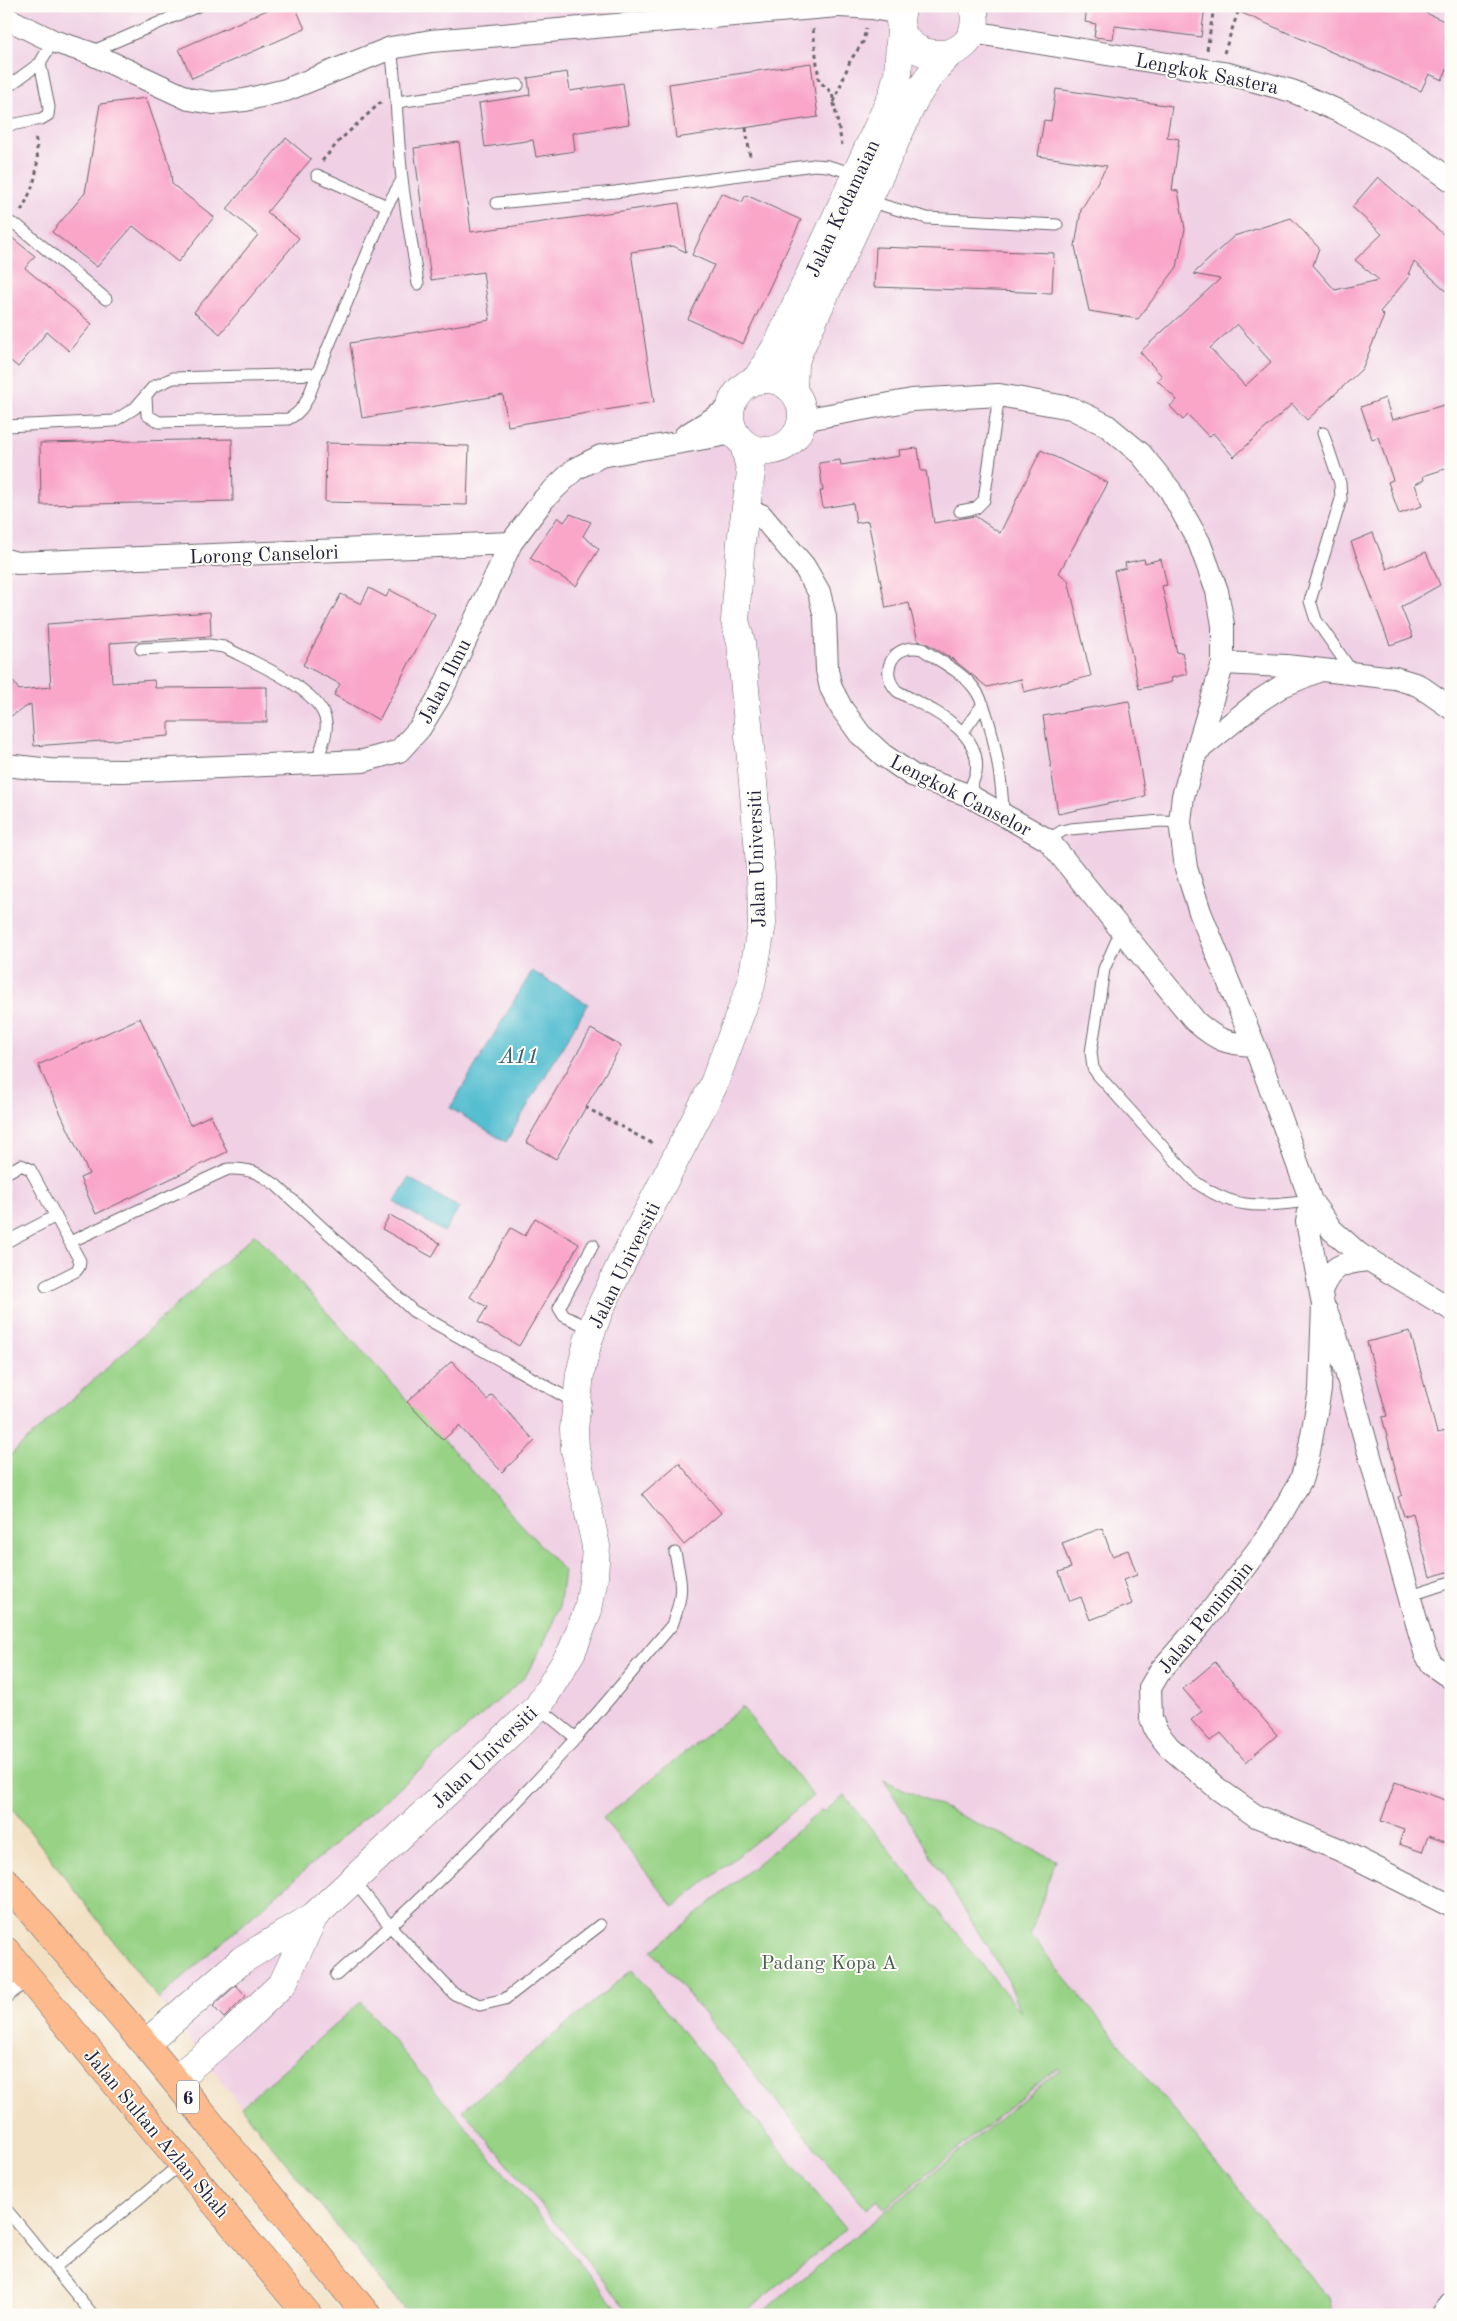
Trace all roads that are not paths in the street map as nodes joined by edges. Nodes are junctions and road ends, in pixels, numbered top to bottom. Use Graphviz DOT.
graph roads {
  1 [pos="198,6"];
  2 [pos="839,6"];
  3 [pos="901,16"];
  4 [pos="6,18"];
  5 [pos="973,19"];
  6 [pos="53,41"];
  7 [pos="391,48"];
  8 [pos="90,53"];
  9 [pos="949,54"];
  10 [pos="40,63"];
  11 [pos="518,85"];
  12 [pos="6,88"];
  13 [pos="397,102"];
  14 [pos="6,126"];
  15 [pos="858,174"];
  16 [pos="1448,174"];
  17 [pos="317,175"];
  18 [pos="402,180"];
  19 [pos="868,201"];
  20 [pos="497,203"];
  21 [pos="387,206"];
  22 [pos="6,221"];
  23 [pos="1057,225"];
  24 [pos="418,284"];
  25 [pos="106,300"];
  26 [pos="317,374"];
  27 [pos="757,379"];
  28 [pos="793,390"];
  29 [pos="999,395"];
  30 [pos="146,397"];
  31 [pos="802,420"];
  32 [pos="6,426"];
  33 [pos="736,428"];
  34 [pos="1323,433"];
  35 [pos="784,446"];
  36 [pos="960,511"];
  37 [pos="761,515"];
  38 [pos="511,543"];
  39 [pos="10,565"];
  40 [pos="741,642"];
  41 [pos="141,648"];
  42 [pos="1223,663"];
  43 [pos="1318,671"];
  44 [pos="1353,673"];
  45 [pos="983,704"];
  46 [pos="1451,708"];
  47 [pos="963,732"];
  48 [pos="1197,751"];
  49 [pos="316,763"];
  50 [pos="6,765"];
  51 [pos="968,795"];
  52 [pos="1003,815"];
  53 [pos="1180,822"];
  54 [pos="1048,840"];
  55 [pos="1121,931"];
  56 [pos="1254,1045"];
  57 [pos="6,1173"];
  58 [pos="1310,1201"];
  59 [pos="56,1216"];
  60 [pos="6,1242"];
  61 [pos="70,1242"];
  62 [pos="593,1245"];
  63 [pos="1367,1260"];
  64 [pos="46,1286"];
  65 [pos="1322,1298"];
  66 [pos="1451,1309"];
  67 [pos="592,1329"];
  68 [pos="576,1403"];
  69 [pos="675,1553"];
  70 [pos="1451,1582"];
  71 [pos="1408,1596"];
  72 [pos="1451,1678"];
  73 [pos="538,1707"];
  74 [pos="576,1738"];
  75 [pos="353,1880"];
  76 [pos="6,1882"];
  77 [pos="1451,1906"];
  78 [pos="314,1916"];
  79 [pos="600,1925"];
  80 [pos="391,1927"];
  81 [pos="6,1951"];
  82 [pos="336,1975"];
  83 [pos="29,1978"];
  84 [pos="6,1998"];
  85 [pos="145,2044"];
  86 [pos="175,2080"];
  87 [pos="182,2163"];
  88 [pos="6,2209"];
  89 [pos="54,2268"];
  90 [pos="1451,2303"];
  91 [pos="93,2315"];
  92 [pos="308,2315"];
  93 [pos="367,2315"];
  94 [pos="1443,2315"];
  1 -- 8 [label="lane"];
  2 -- 3 [label="street"];
  2 -- 7 [label="street"];
  3 -- 9 [label="street"];
  3 -- 15 [label="street, Jalan Kedamaian"];
  4 -- 6 [label="street"];
  5 -- 9 [label="street, Jalan Kedamaian"];
  5 -- 16 [label="street, Lengkok Sastera"];
  6 -- 8 [label="street"];
  6 -- 10 [label="lane"];
  7 -- 8 [label="street"];
  7 -- 13 [label="lane"];
  9 -- 19 [label="street, Jalan Kedamaian"];
  10 -- 12 [label="lane"];
  10 -- 14 [label="lane"];
  11 -- 13 [label="lane"];
  13 -- 18 [label="lane"];
  15 -- 20 [label="lane"];
  15 -- 27 [label="street, Jalan Kedamaian"];
  17 -- 21 [label="lane"];
  18 -- 21 [label="lane"];
  18 -- 24 [label="lane"];
  19 -- 23 [label="lane"];
  19 -- 28 [label="street, Jalan Kedamaian"];
  21 -- 26 [label="lane"];
  22 -- 25 [label="lane"];
  26 -- 30 [label="lane"];
  26 -- 30 [label="lane"];
  27 -- 28 [label="street"];
  27 -- 33 [label="street"];
  28 -- 31 [label="street"];
  29 -- 31 [label="street"];
  29 -- 36 [label="lane"];
  29 -- 42 [label="street"];
  30 -- 32 [label="lane"];
  31 -- 35 [label="street"];
  33 -- 35 [label="street"];
  33 -- 38 [label="street, Jalan Ilmu"];
  33 -- 40 [label="street, Jalan Universiti"];
  34 -- 44 [label="lane"];
  35 -- 37 [label="street, Jalan Universiti"];
  37 -- 40 [label="street, Jalan Universiti"];
  37 -- 51 [label="street, Lengkok Canselor"];
  38 -- 39 [label="street, Lorong Canselori"];
  38 -- 49 [label="street, Jalan Ilmu"];
  40 -- 67 [label="street, Jalan Universiti"];
  41 -- 49 [label="lane"];
  42 -- 43 [label="street"];
  42 -- 48 [label="street"];
  43 -- 44 [label="street"];
  43 -- 48 [label="street"];
  44 -- 46 [label="street"];
  45 -- 47 [label="lane"];
  45 -- 47 [label="lane"];
  45 -- 52 [label="lane"];
  47 -- 51 [label="lane"];
  48 -- 53 [label="street"];
  49 -- 50 [label="street, Jalan Ilmu"];
  51 -- 52 [label="street, Lengkok Canselor"];
  52 -- 54 [label="street, Lengkok Canselor"];
  53 -- 54 [label="lane"];
  53 -- 56 [label="street"];
  54 -- 55 [label="street, Lengkok Canselor"];
  55 -- 56 [label="street, Lengkok Canselor"];
  55 -- 58 [label="lane"];
  56 -- 58 [label="street"];
  57 -- 59 [label="lane"];
  58 -- 63 [label="street"];
  58 -- 65 [label="street, Jalan Pemimpin"];
  59 -- 60 [label="lane"];
  59 -- 61 [label="lane"];
  61 -- 64 [label="lane"];
  61 -- 68 [label="lane"];
  62 -- 67 [label="lane"];
  63 -- 65 [label="street"];
  63 -- 66 [label="street"];
  65 -- 71 [label="street"];
  65 -- 77 [label="street, Jalan Pemimpin"];
  67 -- 68 [label="street, Jalan Universiti"];
  68 -- 73 [label="street, Jalan Universiti"];
  69 -- 74 [label="lane"];
  70 -- 71 [label="lane"];
  71 -- 72 [label="street"];
  73 -- 74 [label="lane"];
  73 -- 75 [label="street, Jalan Universiti"];
  74 -- 80 [label="lane"];
  75 -- 78 [label="street, Jalan Universiti"];
  75 -- 80 [label="lane"];
  76 -- 85 [label="highway, 6"];
  78 -- 85 [label="street, Jalan Universiti"];
  78 -- 86 [label="street, Jalan Universiti"];
  79 -- 80 [label="lane"];
  80 -- 82 [label="lane"];
  81 -- 83 [label="highway, Jalan Sultan Azlan Shah / 6"];
  83 -- 84 [label="lane"];
  83 -- 87 [label="highway, Jalan Sultan Azlan Shah / 6"];
  85 -- 86 [label="highway, 6"];
  86 -- 93 [label="highway, 6"];
  87 -- 89 [label="lane"];
  87 -- 92 [label="highway, Jalan Sultan Azlan Shah / 6"];
  88 -- 89 [label="lane"];
  89 -- 91 [label="lane"];
  90 -- 94 [label="street"];
}
